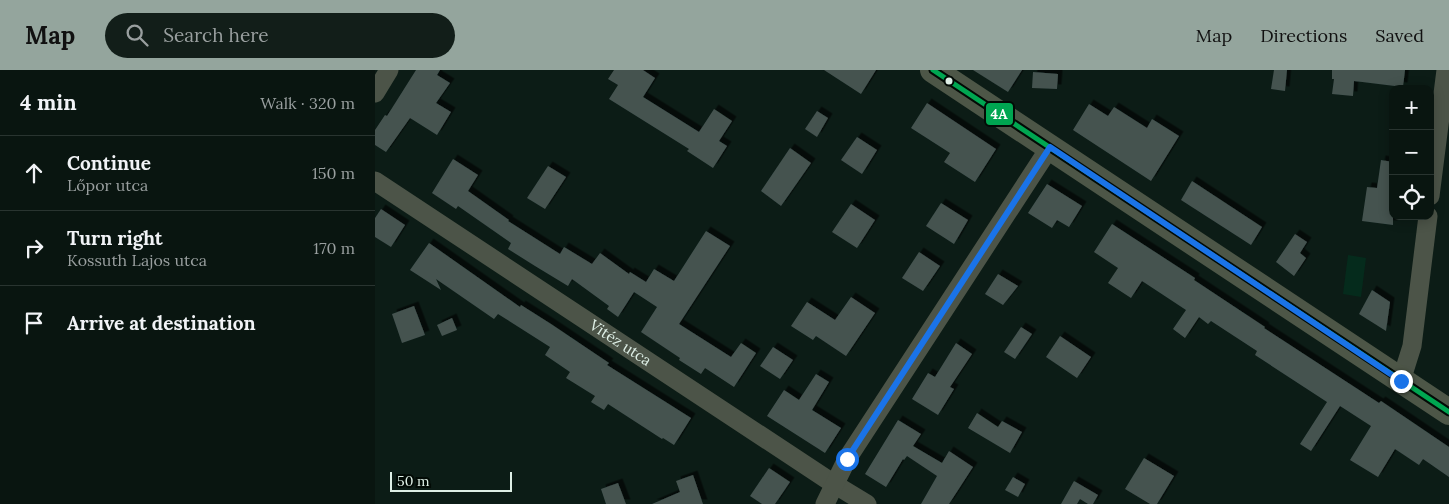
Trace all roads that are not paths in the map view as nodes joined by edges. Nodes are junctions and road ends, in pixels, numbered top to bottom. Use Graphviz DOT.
graph roads {
  1 [pos="389,70"];
  2 [pos="933,70"];
  3 [pos="1445,70"];
  4 [pos="375,93"];
  5 [pos="1050,147"];
  6 [pos="1432,175"];
  7 [pos="375,181"];
  8 [pos="1428,220"];
  9 [pos="1401,381"];
  10 [pos="1449,412"];
  11 [pos="834,484"];
  12 [pos="825,504"];
  13 [pos="867,504"];
  1 -- 4 [label="street"];
  2 -- 5 [label="main road"];
  3 -- 6 [label="street"];
  5 -- 9 [label="main road"];
  5 -- 11 [label="street"];
  7 -- 11 [label="street, Vitéz utca"];
  8 -- 9 [label="street"];
  9 -- 10 [label="main road"];
  11 -- 12 [label="street"];
  11 -- 13 [label="street, Vitéz utca"];
}
